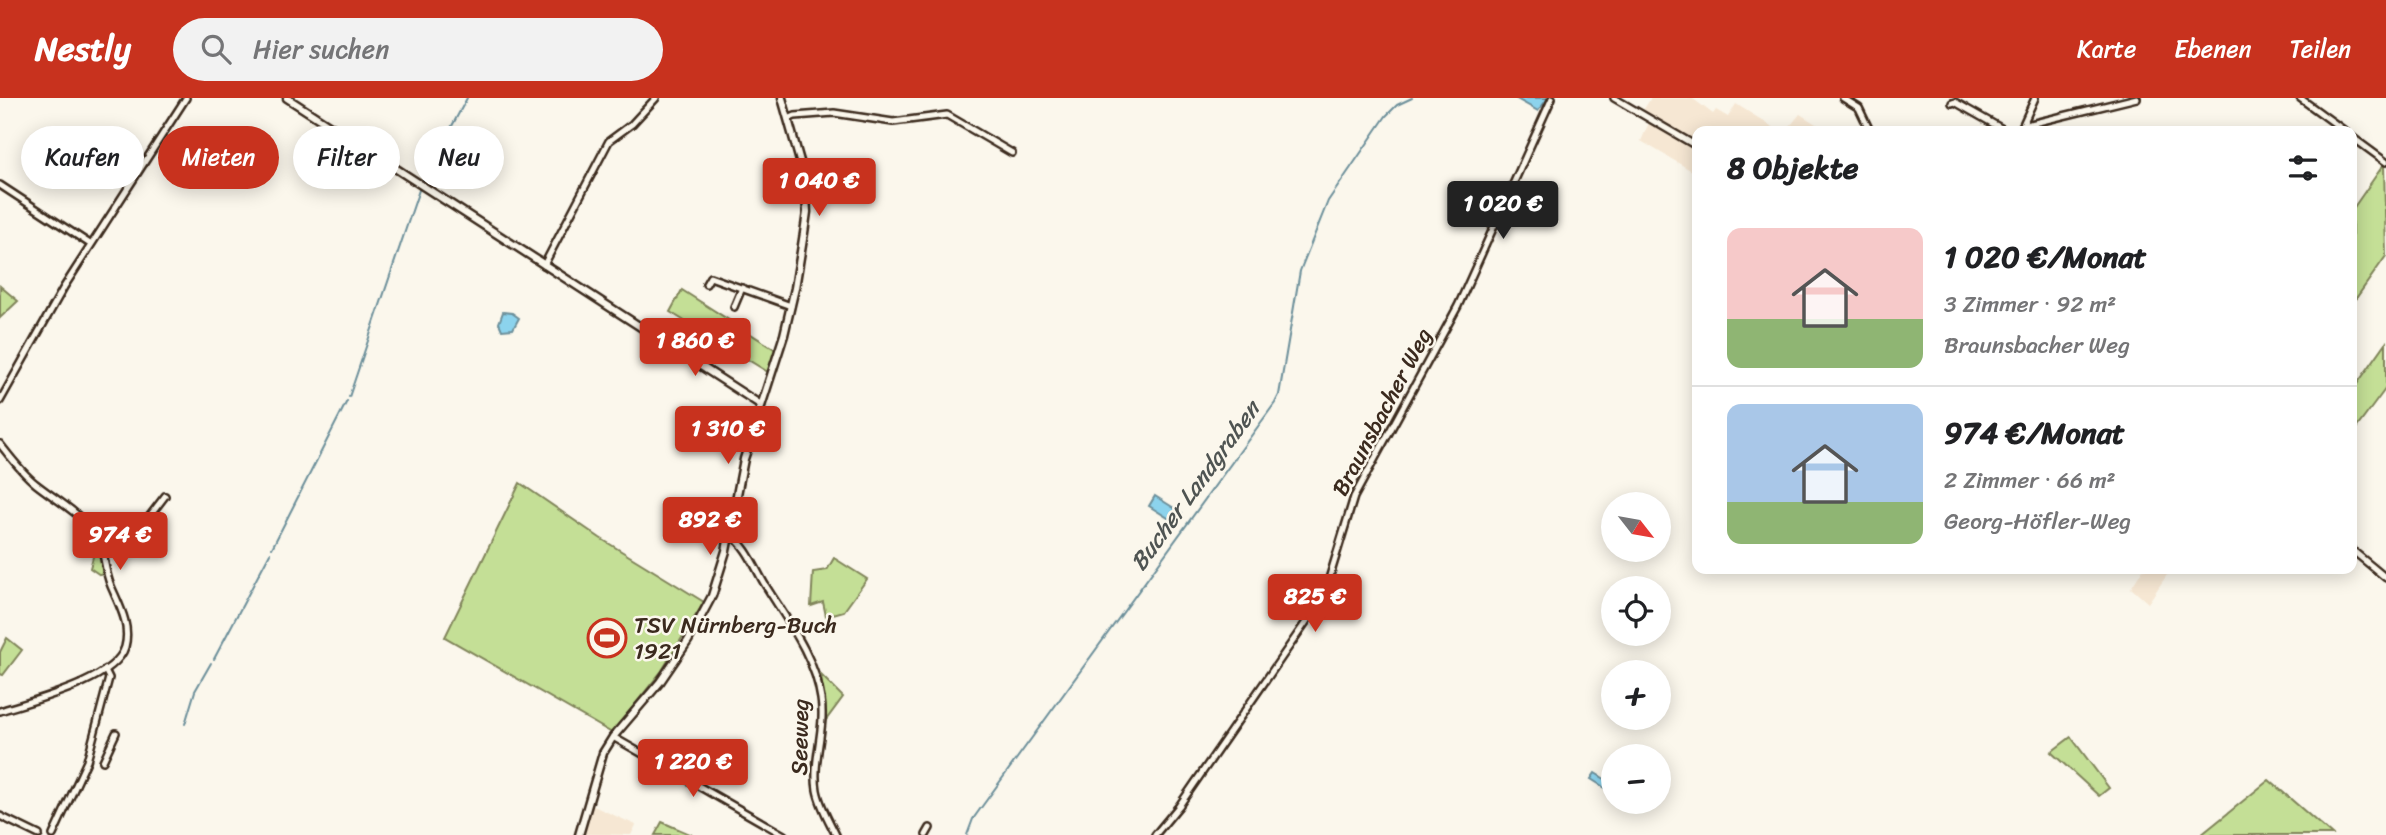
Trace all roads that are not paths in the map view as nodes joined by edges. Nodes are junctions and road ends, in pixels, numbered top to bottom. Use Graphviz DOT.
graph roads {
  1 [pos="186,98"];
  2 [pos="287,98"];
  3 [pos="656,98"];
  4 [pos="782,98"];
  5 [pos="1552,98"];
  6 [pos="1614,98"];
  7 [pos="1843,98"];
  8 [pos="1863,98"];
  9 [pos="2035,98"];
  10 [pos="2137,98"];
  11 [pos="2300,98"];
  12 [pos="1952,103"];
  13 [pos="1859,108"];
  14 [pos="788,119"];
  15 [pos="1868,126"];
  16 [pos="1997,126"];
  17 [pos="2022,126"];
  18 [pos="2032,126"];
  19 [pos="2338,126"];
  20 [pos="2357,141"];
  21 [pos="1692,144"];
  22 [pos="1012,153"];
  23 [pos="2386,162"];
  24 [pos="0,185"];
  25 [pos="90,244"];
  26 [pos="544,265"];
  27 [pos="706,284"];
  28 [pos="742,288"];
  29 [pos="791,306"];
  30 [pos="734,307"];
  31 [pos="0,401"];
  32 [pos="761,405"];
  33 [pos="0,444"];
  34 [pos="165,496"];
  35 [pos="730,536"];
  36 [pos="2357,554"];
  37 [pos="104,556"];
  38 [pos="2386,578"];
  39 [pos="105,670"];
  40 [pos="0,711"];
  41 [pos="116,733"];
  42 [pos="613,737"];
  43 [pos="92,747"];
  44 [pos="107,752"];
  45 [pos="103,761"];
  46 [pos="0,816"];
  47 [pos="930,828"];
  48 [pos="39,835"];
  49 [pos="53,835"];
  50 [pos="579,835"];
  51 [pos="785,835"];
  52 [pos="836,835"];
  53 [pos="926,835"];
  54 [pos="1155,835"];
  1 -- 25 [label="street"];
  2 -- 26 [label="street"];
  3 -- 26 [label="street"];
  4 -- 14 [label="street"];
  5 -- 54 [label="street, Braunsbacher Weg"];
  6 -- 21 [label="street"];
  7 -- 13 [label="street"];
  8 -- 13 [label="street"];
  9 -- 17 [label="street"];
  10 -- 18 [label="street"];
  11 -- 19 [label="street"];
  12 -- 16 [label="street"];
  13 -- 15 [label="street"];
  14 -- 22 [label="street"];
  14 -- 29 [label="street"];
  20 -- 23 [label="street"];
  24 -- 25 [label="street"];
  25 -- 31 [label="street"];
  26 -- 32 [label="street"];
  27 -- 28 [label="street"];
  28 -- 29 [label="street"];
  28 -- 30 [label="street"];
  29 -- 32 [label="street"];
  32 -- 35 [label="street"];
  33 -- 37 [label="street"];
  34 -- 37 [label="street"];
  35 -- 42 [label="street"];
  35 -- 52 [label="street, Seeweg"];
  36 -- 38 [label="street"];
  37 -- 39 [label="street"];
  39 -- 40 [label="street"];
  39 -- 43 [label="street"];
  41 -- 44 [label="street"];
  42 -- 50 [label="street"];
  42 -- 51 [label="street"];
  43 -- 44 [label="street"];
  43 -- 49 [label="street"];
  44 -- 45 [label="street"];
  46 -- 48 [label="street"];
  47 -- 53 [label="street"];
}
